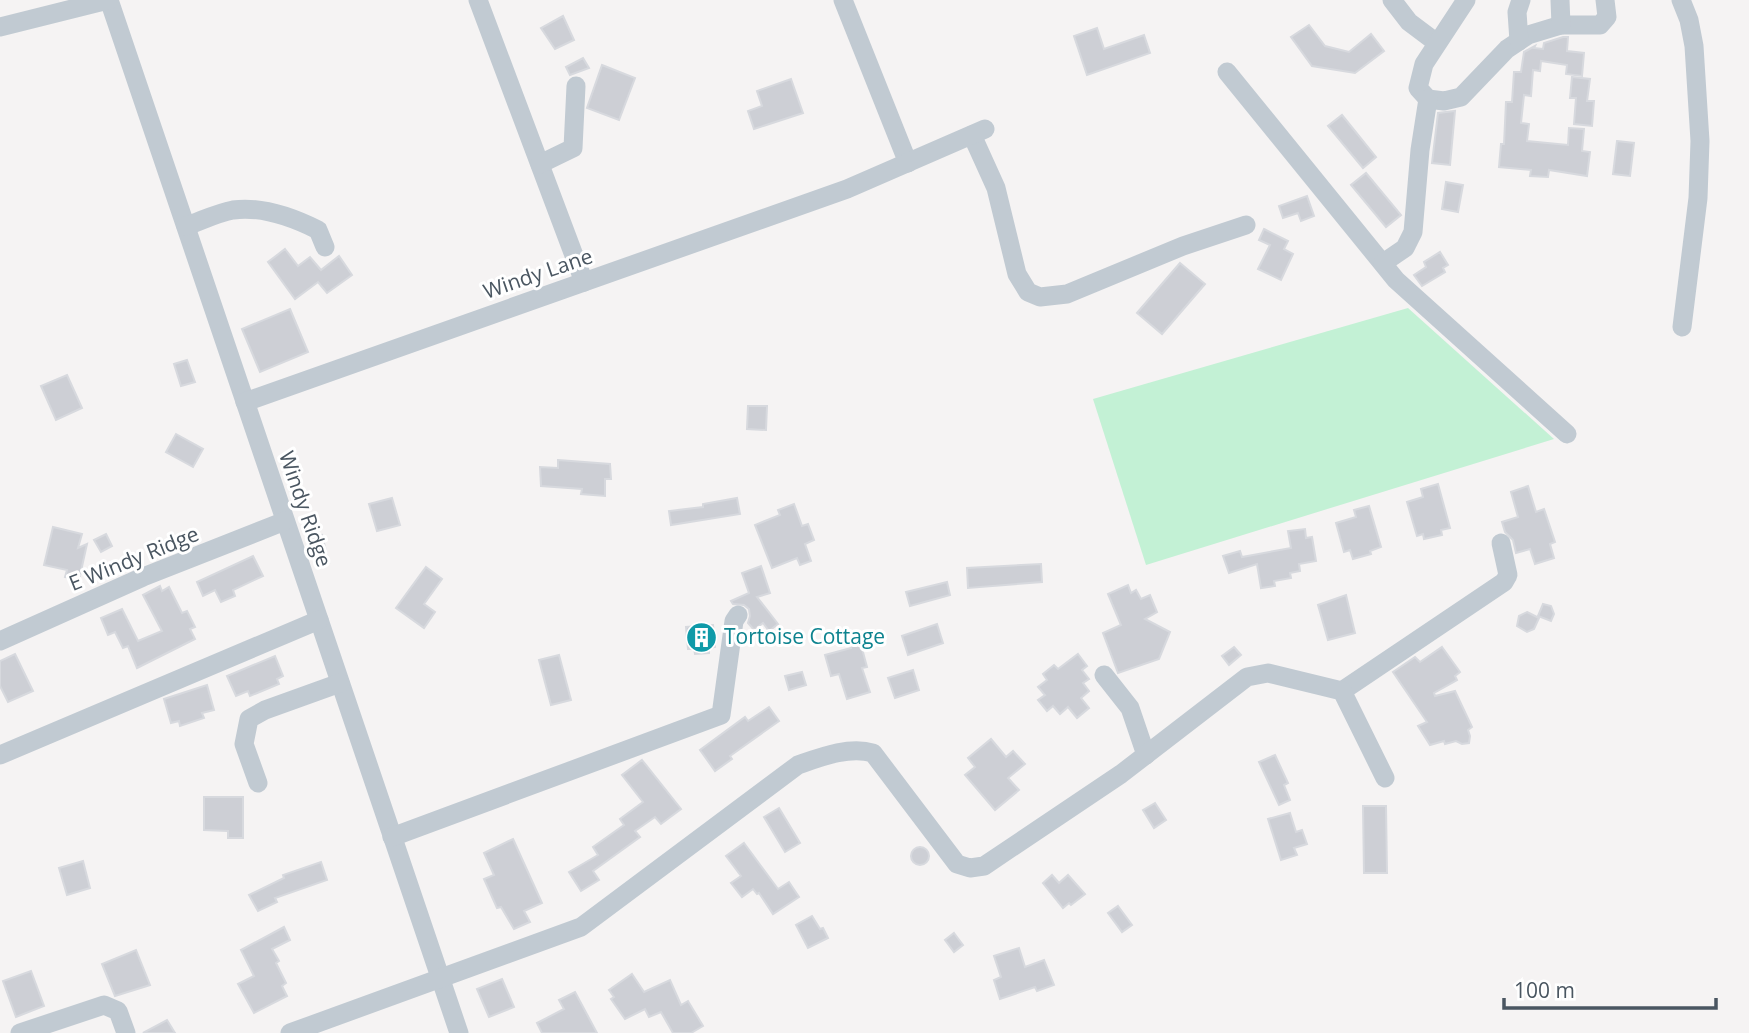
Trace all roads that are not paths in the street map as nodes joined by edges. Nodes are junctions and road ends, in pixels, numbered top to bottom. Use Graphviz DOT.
graph roads {
  1 [pos="109,0"];
  2 [pos="478,0"];
  3 [pos="843,0"];
  4 [pos="1392,0"];
  5 [pos="1466,0"];
  6 [pos="1521,0"];
  7 [pos="1560,0"];
  8 [pos="1605,0"];
  9 [pos="1681,0"];
  10 [pos="1561,25"];
  11 [pos="0,27"];
  12 [pos="1519,41"];
  13 [pos="1437,43"];
  14 [pos="1227,72"];
  15 [pos="576,86"];
  16 [pos="1428,99"];
  17 [pos="908,163"];
  18 [pos="540,164"];
  19 [pos="1246,225"];
  20 [pos="186,226"];
  21 [pos="325,247"];
  22 [pos="1382,263"];
  23 [pos="584,282"];
  24 [pos="1682,327"];
  25 [pos="245,402"];
  26 [pos="1567,434"];
  27 [pos="285,521"];
  28 [pos="1501,543"];
  29 [pos="738,615"];
  30 [pos="319,620"];
  31 [pos="0,641"];
  32 [pos="1104,675"];
  33 [pos="340,683"];
  34 [pos="1342,691"];
  35 [pos="0,755"];
  36 [pos="1146,755"];
  37 [pos="1385,778"];
  38 [pos="258,783"];
  39 [pos="392,837"];
  40 [pos="440,977"];
  41 [pos="20,1033"];
  42 [pos="126,1033"];
  43 [pos="290,1033"];
  44 [pos="459,1033"];
  1 -- 11 [label="street"];
  1 -- 20 [label="street, Windy Ridge"];
  2 -- 18 [label="street"];
  3 -- 17 [label="street"];
  4 -- 13 [label="street"];
  5 -- 13 [label="street"];
  6 -- 12 [label="street"];
  7 -- 10 [label="street"];
  8 -- 10 [label="street"];
  9 -- 24 [label="street"];
  10 -- 12 [label="street"];
  12 -- 16 [label="street"];
  13 -- 16 [label="street"];
  14 -- 22 [label="street"];
  15 -- 18 [label="street"];
  16 -- 22 [label="street"];
  17 -- 19 [label="street, Windy Lane"];
  17 -- 23 [label="street, Windy Lane"];
  18 -- 23 [label="street"];
  20 -- 21 [label="street"];
  20 -- 25 [label="street, Windy Ridge"];
  22 -- 26 [label="street"];
  23 -- 25 [label="street, Windy Lane"];
  25 -- 27 [label="street, Windy Ridge"];
  27 -- 30 [label="street, Windy Ridge"];
  27 -- 31 [label="street, E Windy Ridge"];
  28 -- 34 [label="street"];
  29 -- 39 [label="street"];
  30 -- 33 [label="street, Windy Ridge"];
  30 -- 35 [label="street"];
  32 -- 36 [label="street"];
  33 -- 38 [label="street"];
  33 -- 39 [label="street, Windy Ridge"];
  34 -- 36 [label="street"];
  34 -- 37 [label="street"];
  36 -- 40 [label="street"];
  39 -- 40 [label="street, Windy Ridge"];
  40 -- 43 [label="street"];
  40 -- 44 [label="street, Windy Ridge"];
  41 -- 42 [label="street"];
}
